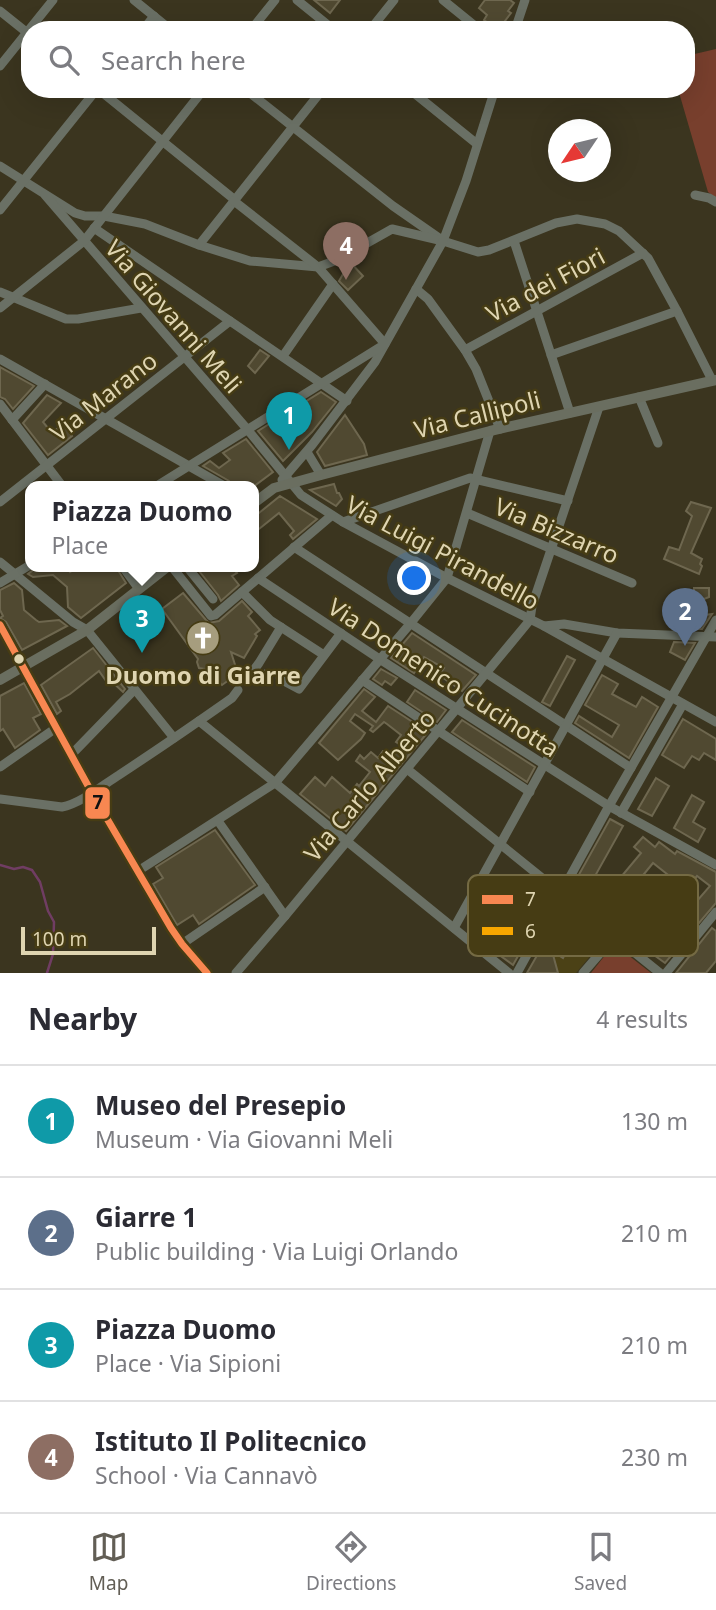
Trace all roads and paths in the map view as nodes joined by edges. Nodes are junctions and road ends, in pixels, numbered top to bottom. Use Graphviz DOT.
graph roads {
  1 [pos="53,0"];
  2 [pos="134,0"];
  3 [pos="275,0"];
  4 [pos="297,0"];
  5 [pos="394,0"];
  6 [pos="443,0"];
  7 [pos="524,0"];
  8 [pos="0,11"];
  9 [pos="154,16"];
  10 [pos="38,21"];
  11 [pos="150,21"];
  12 [pos="160,21"];
  13 [pos="258,21"];
  14 [pos="323,21"];
  15 [pos="377,21"];
  16 [pos="469,21"];
  17 [pos="518,21"];
  18 [pos="21,28"];
  19 [pos="21,42"];
  20 [pos="0,66"];
  21 [pos="90,98"];
  22 [pos="108,98"];
  23 [pos="197,98"];
  24 [pos="256,98"];
  25 [pos="316,98"];
  26 [pos="420,98"];
  27 [pos="492,98"];
  28 [pos="293,127"];
  29 [pos="162,141"];
  30 [pos="477,144"];
  31 [pos="0,166"];
  32 [pos="23,182"];
  33 [pos="45,195"];
  34 [pos="695,195"];
  35 [pos="234,201"];
  36 [pos="716,202"];
  37 [pos="393,206"];
  38 [pos="0,210"];
  39 [pos="107,212"];
  40 [pos="94,228"];
  41 [pos="392,229"];
  42 [pos="443,241"];
  43 [pos="514,241"];
  44 [pos="83,244"];
  45 [pos="199,245"];
  46 [pos="296,251"];
  47 [pos="643,253"];
  48 [pos="285,265"];
  49 [pos="318,267"];
  50 [pos="332,284"];
  51 [pos="416,289"];
  52 [pos="0,292"];
  53 [pos="14,297"];
  54 [pos="0,308"];
  55 [pos="141,308"];
  56 [pos="677,310"];
  57 [pos="537,311"];
  58 [pos="230,321"];
  59 [pos="385,344"];
  60 [pos="465,349"];
  61 [pos="551,355"];
  62 [pos="283,356"];
  63 [pos="184,358"];
  64 [pos="0,359"];
  65 [pos="714,380"];
  66 [pos="322,382"];
  67 [pos="45,384"];
  68 [pos="639,397"];
  69 [pos="347,401"];
  70 [pos="0,404"];
  71 [pos="599,407"];
  72 [pos="570,413"];
  73 [pos="107,419"];
  74 [pos="12,420"];
  75 [pos="247,429"];
  76 [pos="495,430"];
  77 [pos="658,443"];
  78 [pos="309,449"];
  79 [pos="47,465"];
  80 [pos="190,465"];
  81 [pos="321,475"];
  82 [pos="289,480"];
  83 [pos="477,480"];
  84 [pos="27,481"];
  85 [pos="59,481"];
  86 [pos="165,481"];
  87 [pos="216,481"];
  88 [pos="25,482"];
  89 [pos="259,499"];
  90 [pos="568,501"];
  91 [pos="0,502"];
  92 [pos="467,513"];
  93 [pos="331,516"];
  94 [pos="343,522"];
  95 [pos="294,547"];
  96 [pos="552,550"];
  97 [pos="0,562"];
  98 [pos="25,568"];
  99 [pos="127,572"];
  100 [pos="163,572"];
  101 [pos="174,572"];
  102 [pos="191,572"];
  103 [pos="15,574"];
  104 [pos="258,578"];
  105 [pos="447,578"];
  106 [pos="0,583"];
  107 [pos="632,583"];
  108 [pos="139,589"];
  109 [pos="242,592"];
  110 [pos="212,599"];
  111 [pos="530,620"];
  112 [pos="716,620"];
  113 [pos="411,624"];
  114 [pos="0,625"];
  115 [pos="544,626"];
  116 [pos="281,627"];
  117 [pos="87,630"];
  118 [pos="341,633"];
  119 [pos="617,633"];
  120 [pos="712,637"];
  121 [pos="324,655"];
  122 [pos="381,660"];
  123 [pos="605,660"];
  124 [pos="257,666"];
  125 [pos="23,668"];
  126 [pos="487,674"];
  127 [pos="248,678"];
  128 [pos="0,680"];
  129 [pos="362,680"];
  130 [pos="284,681"];
  131 [pos="238,690"];
  132 [pos="132,692"];
  133 [pos="671,697"];
  134 [pos="683,704"];
  135 [pos="458,709"];
  136 [pos="199,721"];
  137 [pos="716,722"];
  138 [pos="567,726"];
  139 [pos="56,728"];
  140 [pos="439,732"];
  141 [pos="171,740"];
  142 [pos="71,755"];
  143 [pos="544,765"];
  144 [pos="0,767"];
  145 [pos="631,768"];
  146 [pos="407,769"];
  147 [pos="275,783"];
  148 [pos="530,792"];
  149 [pos="92,793"];
  150 [pos="1,797"];
  151 [pos="609,806"];
  152 [pos="621,813"];
  153 [pos="218,821"];
  154 [pos="347,841"];
  155 [pos="501,845"];
  156 [pos="716,865"];
  157 [pos="138,871"];
  158 [pos="484,875"];
  159 [pos="538,875"];
  160 [pos="571,875"];
  161 [pos="265,887"];
  162 [pos="468,903"];
  163 [pos="716,912"];
  164 [pos="285,916"];
  165 [pos="454,928"];
  166 [pos="698,933"];
  167 [pos="468,939"];
  168 [pos="182,944"];
  169 [pos="488,956"];
  170 [pos="597,956"];
  171 [pos="642,956"];
  172 [pos="679,956"];
  173 [pos="665,972"];
  174 [pos="207,973"];
  175 [pos="236,973"];
  176 [pos="509,973"];
  177 [pos="583,973"];
  1 -- 10 [label="street"];
  2 -- 9 [label="street"];
  3 -- 13 [label="street"];
  4 -- 14 [label="street"];
  5 -- 15 [label="street"];
  6 -- 16 [label="street"];
  7 -- 17 [label="street"];
  8 -- 18 [label="street"];
  9 -- 11 [label="street"];
  9 -- 12 [label="street"];
  19 -- 20 [label="street"];
  21 -- 32 [label="street"];
  22 -- 29 [label="street"];
  23 -- 29 [label="street"];
  24 -- 28 [label="street"];
  25 -- 28 [label="street"];
  26 -- 30 [label="street"];
  27 -- 30 [label="street"];
  28 -- 35 [label="street"];
  28 -- 37 [label="street"];
  29 -- 35 [label="street"];
  29 -- 39 [label="street"];
  30 -- 42 [label="street"];
  31 -- 32 [label="street"];
  32 -- 33 [label="street"];
  32 -- 38 [label="street"];
  33 -- 39 [label="street"];
  33 -- 44 [label="street, Via Giovanni Meli"];
  34 -- 36 [label="street"];
  35 -- 45 [label="street"];
  35 -- 46 [label="street"];
  37 -- 41 [label="street"];
  37 -- 42 [label="street"];
  39 -- 40 [label="street"];
  39 -- 45 [label="street"];
  40 -- 44 [label="street"];
  40 -- 58 [label="street"];
  41 -- 42 [label="street"];
  41 -- 49 [label="street"];
  42 -- 43 [label="street"];
  42 -- 51 [label="street"];
  43 -- 47 [label="street"];
  43 -- 57 [label="street"];
  44 -- 53 [label="street"];
  44 -- 55 [label="street, Via Giovanni Meli"];
  45 -- 48 [label="street"];
  46 -- 48 [label="street"];
  46 -- 49 [label="street"];
  47 -- 56 [label="street"];
  47 -- 57 [label="street, Via dei Fiori"];
  48 -- 49 [label="street"];
  49 -- 50 [label="street"];
  50 -- 59 [label="street"];
  50 -- 62 [label="street"];
  51 -- 59 [label="street"];
  51 -- 60 [label="street"];
  52 -- 53 [label="street"];
  53 -- 54 [label="street"];
  53 -- 55 [label="street"];
  55 -- 63 [label="street, Via Giovanni Meli"];
  56 -- 61 [label="street"];
  56 -- 65 [label="street"];
  57 -- 60 [label="street, Via dei Fiori"];
  57 -- 61 [label="street"];
  58 -- 62 [label="street"];
  58 -- 63 [label="street, Via Marano"];
  59 -- 66 [label="street"];
  59 -- 69 [label="street"];
  60 -- 76 [label="street"];
  61 -- 72 [label="street"];
  62 -- 66 [label="street"];
  63 -- 73 [label="street, Via Marano"];
  63 -- 75 [label="street, Via Giovanni Meli"];
  64 -- 67 [label="street"];
  65 -- 68 [label="main road, Via Callipoli"];
  66 -- 69 [label="street"];
  66 -- 75 [label="street"];
  67 -- 73 [label="street"];
  67 -- 74 [label="street"];
  68 -- 71 [label="main road, Via Callipoli"];
  68 -- 77 [label="street"];
  69 -- 78 [label="street"];
  70 -- 74 [label="street"];
  71 -- 72 [label="main road, Via Callipoli"];
  71 -- 90 [label="street"];
  72 -- 76 [label="main road, Via Callipoli"];
  73 -- 79 [label="street, Via Marano"];
  73 -- 80 [label="street"];
  74 -- 79 [label="street"];
  75 -- 80 [label="street"];
  75 -- 82 [label="street, Via Giovanni Meli"];
  76 -- 81 [label="main road, Via Callipoli"];
  76 -- 83 [label="street"];
  78 -- 81 [label="street"];
  78 -- 82 [label="street"];
  79 -- 84 [label="street, Via Marano"];
  79 -- 85 [label="street"];
  80 -- 86 [label="street"];
  80 -- 87 [label="street"];
  81 -- 82 [label="main road, Via Callipoli"];
  82 -- 89 [label="main road, Via Callipoli"];
  82 -- 93 [label="street, Via Luigi Pirandello"];
  83 -- 90 [label="street"];
  83 -- 92 [label="street"];
  83 -- 94 [label="street"];
  88 -- 91 [label="street, Via Marano"];
  90 -- 96 [label="street"];
  92 -- 96 [label="street, Via Bizzarro"];
  92 -- 105 [label="street"];
  93 -- 94 [label="street, Via Luigi Pirandello"];
  93 -- 95 [label="street"];
  94 -- 105 [label="street, Via Luigi Pirandello"];
  95 -- 104 [label="street"];
  95 -- 113 [label="street"];
  96 -- 107 [label="street, Via Bizzarro"];
  96 -- 111 [label="street"];
  97 -- 103 [label="street"];
  98 -- 103 [label="street"];
  99 -- 108 [label="street"];
  100 -- 108 [label="main road"];
  101 -- 109 [label="street"];
  102 -- 110 [label="street"];
  103 -- 106 [label="street"];
  103 -- 117 [label="street"];
  104 -- 109 [label="street"];
  104 -- 118 [label="street, Via Domenico Cucinotta"];
  105 -- 111 [label="street, Via Luigi Pirandello"];
  105 -- 113 [label="street"];
  108 -- 117 [label="main road"];
  109 -- 116 [label="street"];
  111 -- 115 [label="street, Via Luigi Pirandello"];
  111 -- 126 [label="street, Via Carlo Alberto"];
  112 -- 120 [label="street"];
  113 -- 122 [label="street"];
  113 -- 126 [label="street"];
  114 -- 125 [label="street"];
  115 -- 119 [label="street"];
  115 -- 123 [label="street, Via Luigi Pirandello"];
  116 -- 121 [label="street"];
  116 -- 124 [label="street"];
  117 -- 125 [label="main road"];
  117 -- 132 [label="street"];
  118 -- 121 [label="street"];
  118 -- 122 [label="street, Via Domenico Cucinotta"];
  119 -- 120 [label="street"];
  119 -- 123 [label="street"];
  120 -- 133 [label="street"];
  121 -- 130 [label="street"];
  122 -- 129 [label="street"];
  122 -- 135 [label="street, Via Domenico Cucinotta"];
  123 -- 133 [label="street, Via Luigi Pirandello"];
  123 -- 138 [label="street"];
  124 -- 127 [label="street"];
  124 -- 130 [label="path"];
  125 -- 128 [label="main road"];
  125 -- 139 [label="street"];
  126 -- 135 [label="street, Via Carlo Alberto"];
  126 -- 138 [label="street"];
  129 -- 140 [label="street"];
  129 -- 147 [label="street"];
  131 -- 136 [label="street"];
  132 -- 141 [label="street"];
  132 -- 142 [label="street"];
  133 -- 134 [label="street, Via Luigi Pirandello"];
  133 -- 145 [label="street"];
  134 -- 137 [label="street, Via Luigi Pirandello"];
  134 -- 152 [label="street"];
  135 -- 140 [label="street, Via Carlo Alberto"];
  135 -- 143 [label="street, Via Domenico Cucinotta"];
  136 -- 141 [label="street"];
  136 -- 147 [label="street"];
  138 -- 143 [label="street"];
  138 -- 145 [label="street"];
  139 -- 142 [label="street"];
  139 -- 144 [label="street"];
  140 -- 146 [label="street, Via Carlo Alberto"];
  140 -- 148 [label="street"];
  141 -- 149 [label="street"];
  142 -- 149 [label="street"];
  143 -- 148 [label="street"];
  143 -- 151 [label="street, Via Domenico Cucinotta"];
  145 -- 151 [label="street"];
  146 -- 154 [label="street, Via Carlo Alberto"];
  146 -- 155 [label="street"];
  147 -- 153 [label="street"];
  147 -- 154 [label="street"];
  148 -- 155 [label="street"];
  149 -- 150 [label="street"];
  149 -- 157 [label="street"];
  151 -- 152 [label="street, Via Domenico Cucinotta"];
  151 -- 160 [label="street"];
  152 -- 156 [label="street, Via Domenico Cucinotta"];
  153 -- 157 [label="street"];
  153 -- 161 [label="street"];
  154 -- 164 [label="street, Via Carlo Alberto"];
  154 -- 165 [label="street"];
  155 -- 158 [label="street"];
  155 -- 159 [label="street"];
  157 -- 168 [label="street"];
  161 -- 164 [label="street"];
  161 -- 168 [label="street"];
  162 -- 165 [label="street"];
  163 -- 166 [label="street"];
  164 -- 175 [label="street, Via Carlo Alberto"];
  165 -- 167 [label="street"];
  168 -- 174 [label="street"];
  169 -- 176 [label="street"];
  170 -- 177 [label="street"];
  171 -- 173 [label="street"];
  172 -- 173 [label="street"];
}
